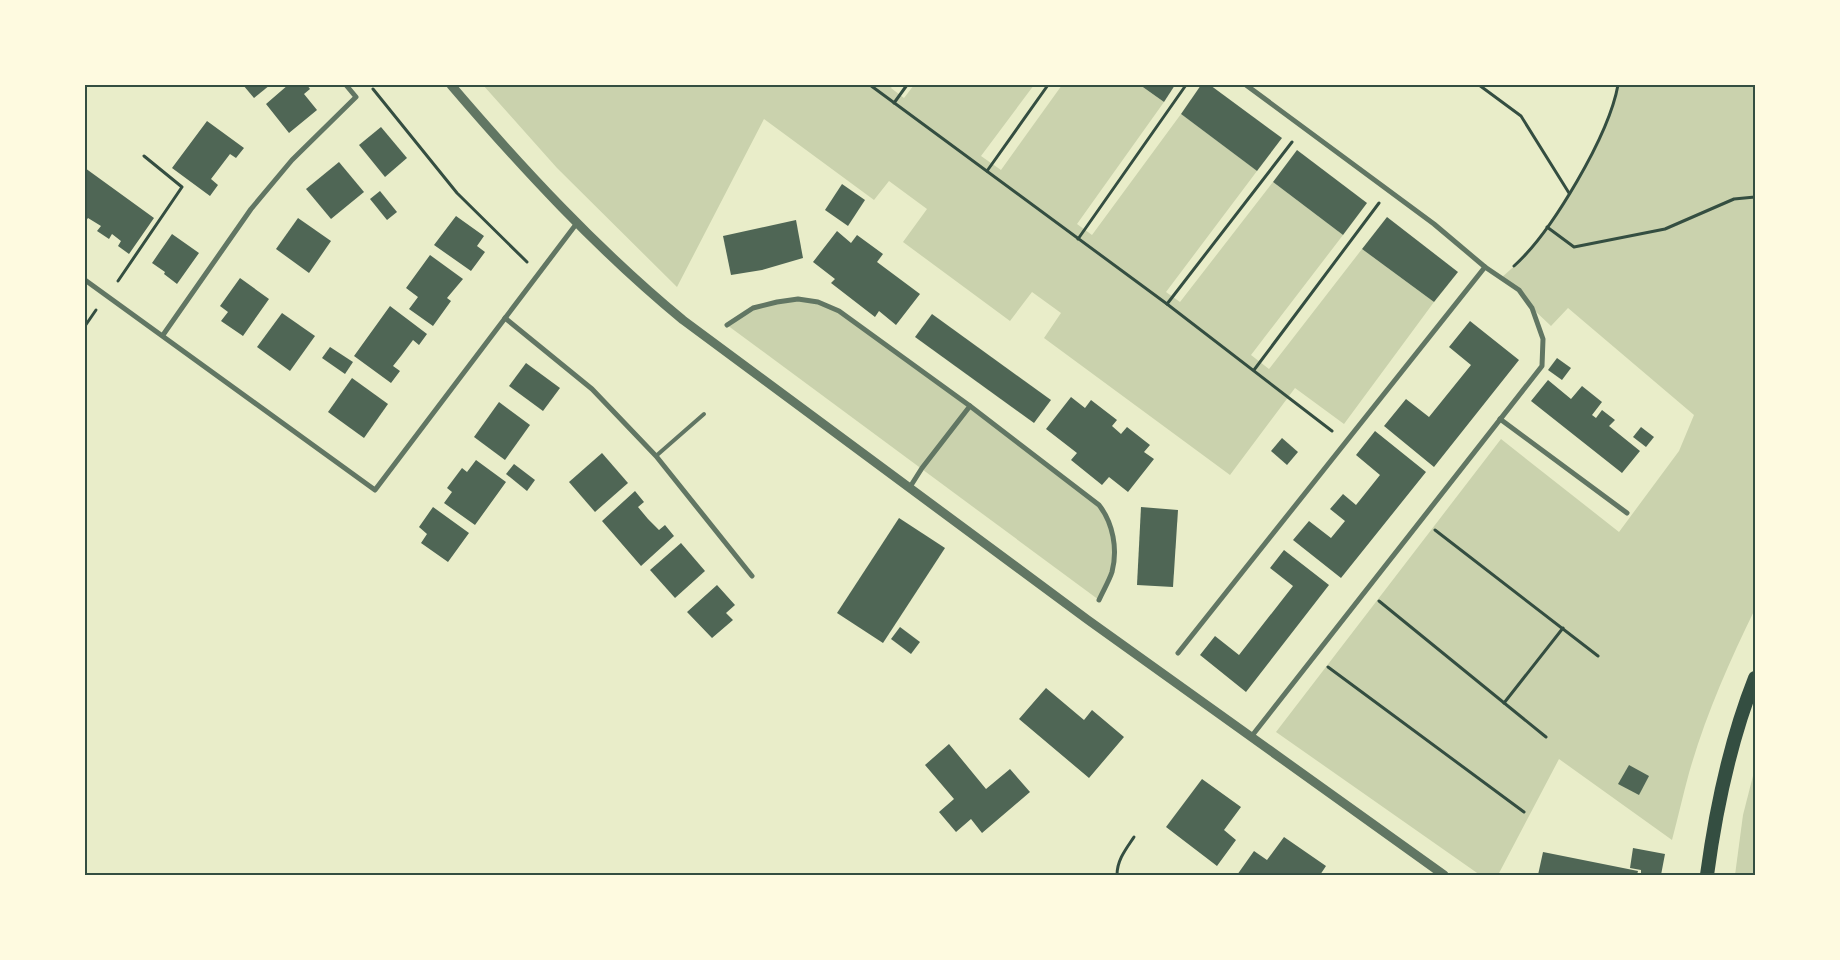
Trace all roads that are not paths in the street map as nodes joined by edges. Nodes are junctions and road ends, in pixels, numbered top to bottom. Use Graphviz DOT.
graph roads {
  1 [pos="346,85"];
  2 [pos="451,85"];
  3 [pos="1246,85"];
  4 [pos="578,222"];
  5 [pos="1485,268"];
  6 [pos="85,280"];
  7 [pos="505,318"];
  8 [pos="727,325"];
  9 [pos="163,335"];
  10 [pos="970,406"];
  11 [pos="704,414"];
  12 [pos="1500,419"];
  13 [pos="656,456"];
  14 [pos="910,488"];
  15 [pos="1627,513"];
  16 [pos="752,576"];
  17 [pos="1099,600"];
  18 [pos="1178,653"];
  19 [pos="1755,678"];
  20 [pos="1251,737"];
  21 [pos="1444,875"];
  22 [pos="1706,875"];
  1 -- 9 [label="street"];
  2 -- 4 [label="street"];
  3 -- 5 [label="street"];
  4 -- 7 [label="street"];
  4 -- 14 [label="street"];
  5 -- 12 [label="street"];
  5 -- 18 [label="street"];
  6 -- 9 [label="street"];
  7 -- 9 [label="street"];
  7 -- 13 [label="street"];
  8 -- 10 [label="street"];
  10 -- 14 [label="street"];
  10 -- 17 [label="street"];
  11 -- 13 [label="lane"];
  12 -- 15 [label="street"];
  12 -- 20 [label="street"];
  13 -- 16 [label="street"];
  14 -- 20 [label="street"];
  19 -- 22 [label="highway"];
  20 -- 21 [label="street"];
}
